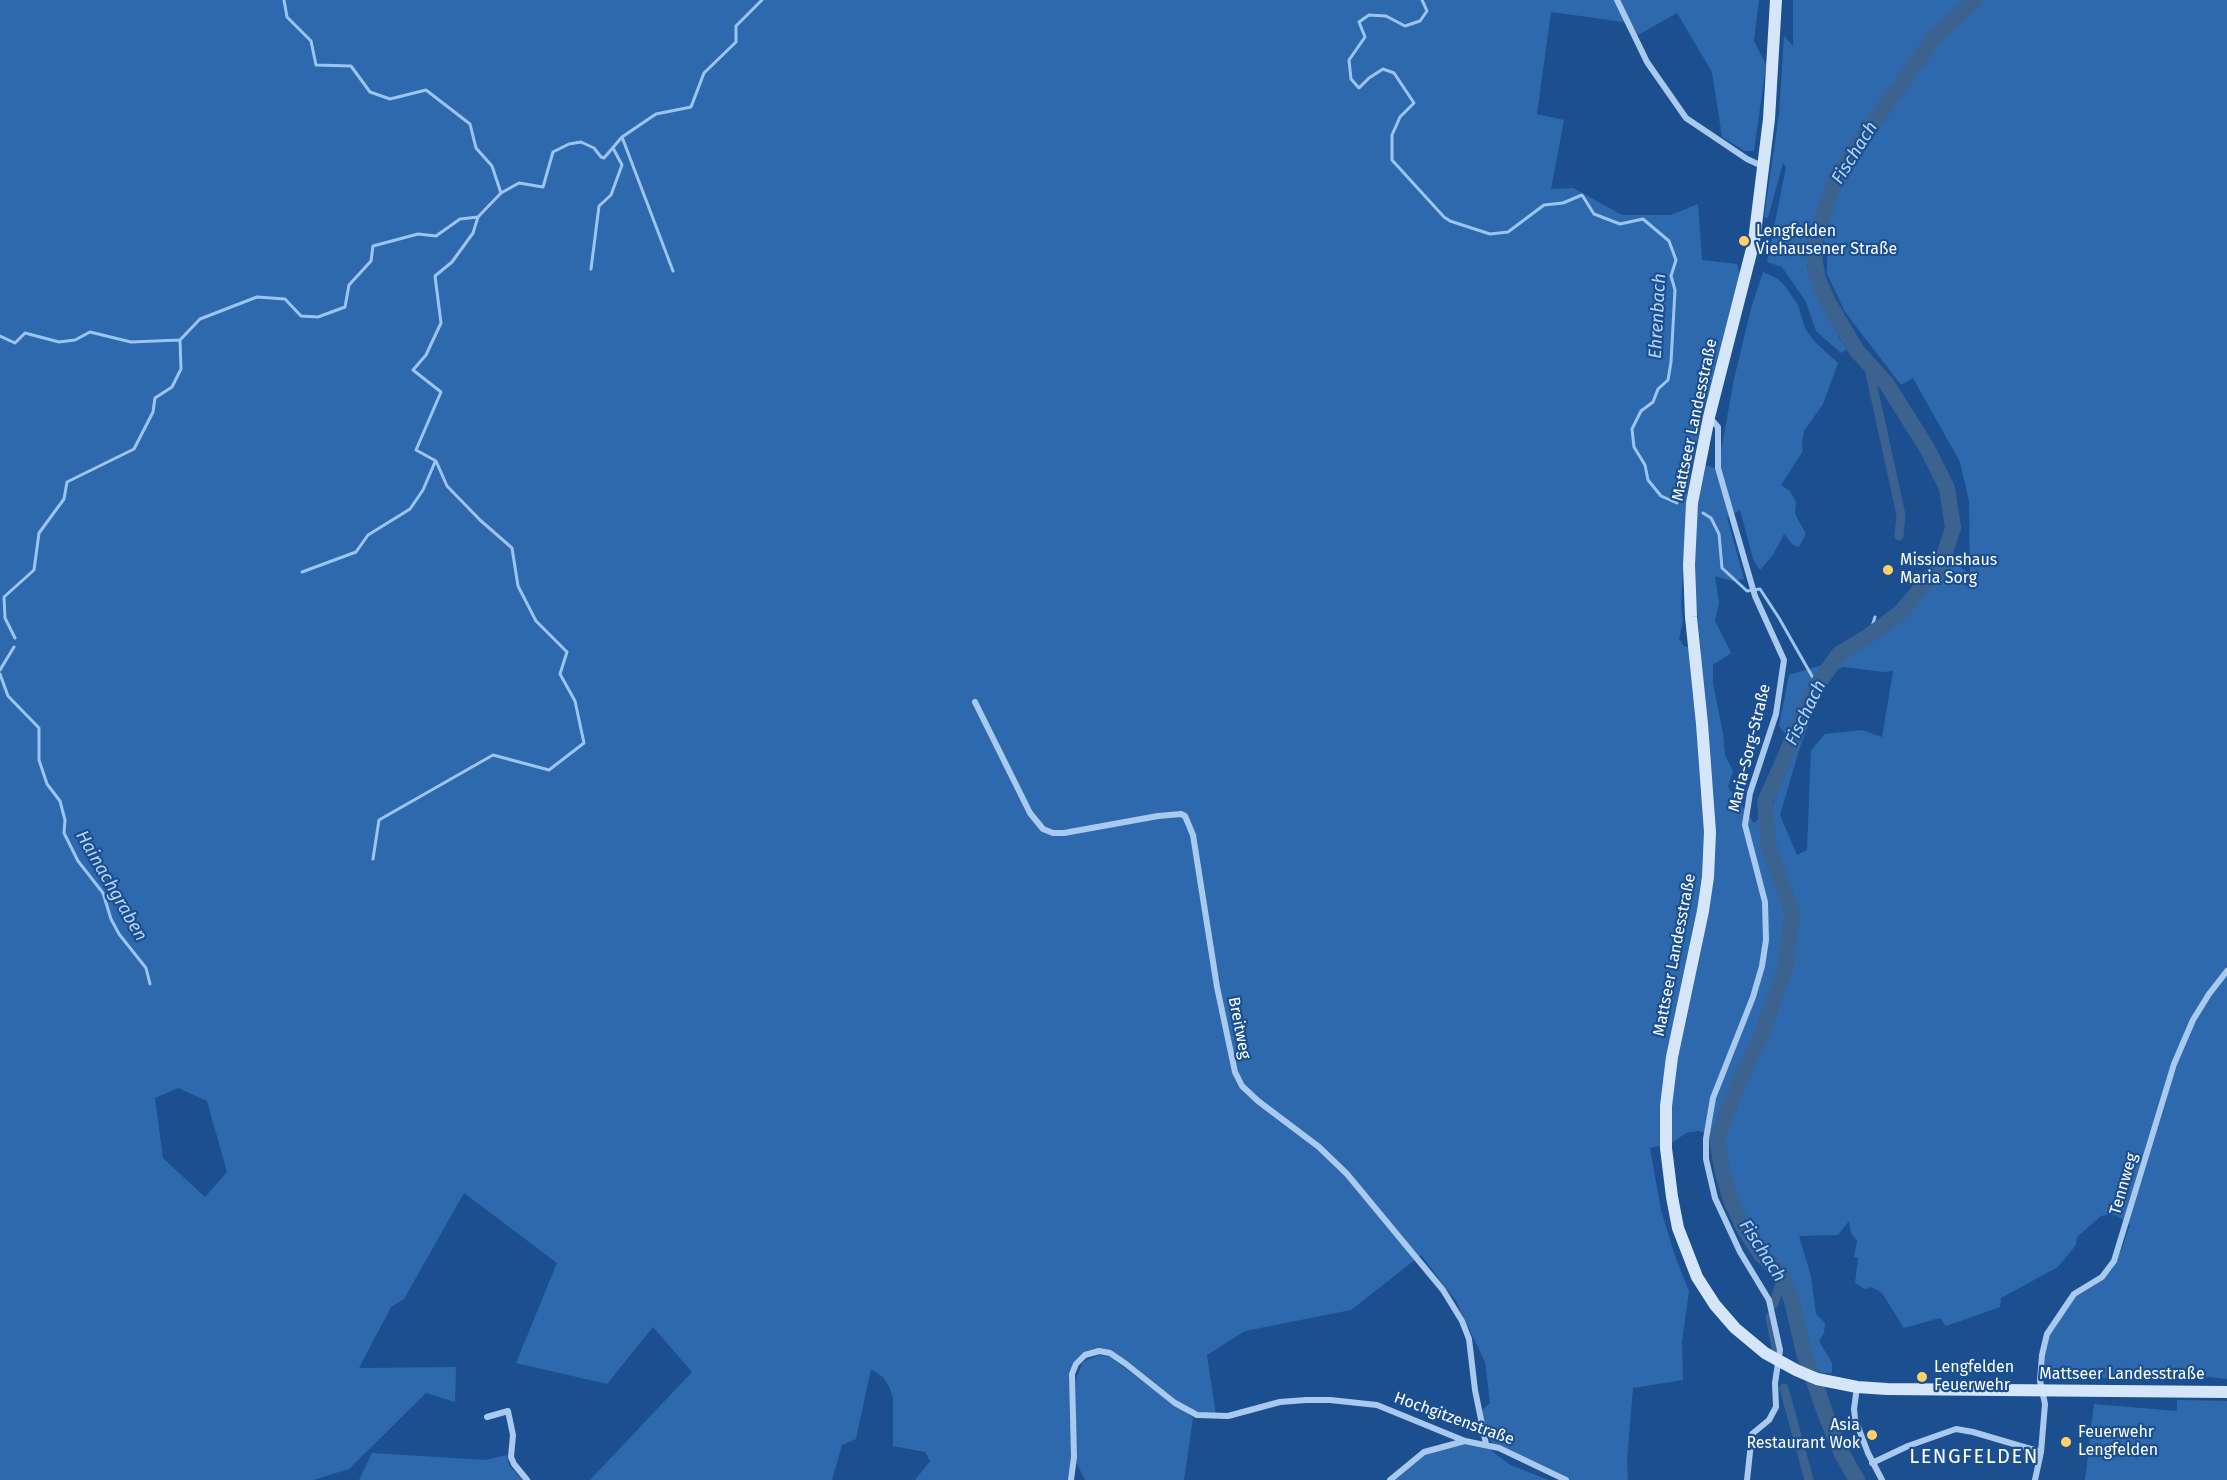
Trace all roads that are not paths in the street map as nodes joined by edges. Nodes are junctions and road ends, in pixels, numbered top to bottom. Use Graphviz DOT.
graph roads {
  1 [pos="1617,0"];
  2 [pos="1776,0"];
  3 [pos="1762,166"];
  4 [pos="1709,417"];
  5 [pos="975,702"];
  6 [pos="2227,971"];
  7 [pos="1780,1362"];
  8 [pos="1857,1387"];
  9 [pos="2044,1391"];
  10 [pos="2227,1392"];
  11 [pos="487,1417"];
  12 [pos="1465,1441"];
  13 [pos="1486,1444"];
  14 [pos="2041,1452"];
  15 [pos="1872,1463"];
  16 [pos="527,1480"];
  17 [pos="1071,1480"];
  18 [pos="1390,1480"];
  19 [pos="1566,1480"];
  20 [pos="1747,1480"];
  21 [pos="1882,1480"];
  22 [pos="2035,1480"];
  1 -- 3 [label="street"];
  2 -- 3 [label="main road, Mattseer Landesstraße"];
  3 -- 4 [label="main road, Mattseer Landesstraße"];
  4 -- 7 [label="main road, Mattseer Landesstraße"];
  4 -- 7 [label="street, Maria-Sorg-Straße"];
  5 -- 13 [label="street, Breitweg"];
  6 -- 9 [label="street, Tennweg"];
  7 -- 8 [label="main road, Mattseer Landesstraße"];
  7 -- 20 [label="street, Maria-Sorg-Straße"];
  8 -- 9 [label="main road, Mattseer Landesstraße"];
  8 -- 15 [label="street"];
  9 -- 10 [label="main road, Mattseer Landesstraße"];
  9 -- 14 [label="street"];
  11 -- 16 [label="street"];
  12 -- 13 [label="street, Hochgitzenstraße"];
  12 -- 17 [label="street, Hochgitzenstraße"];
  12 -- 18 [label="street"];
  13 -- 19 [label="street, Hochgitzenstraße"];
  14 -- 15 [label="street"];
  14 -- 22 [label="street"];
  15 -- 21 [label="street"];
}
